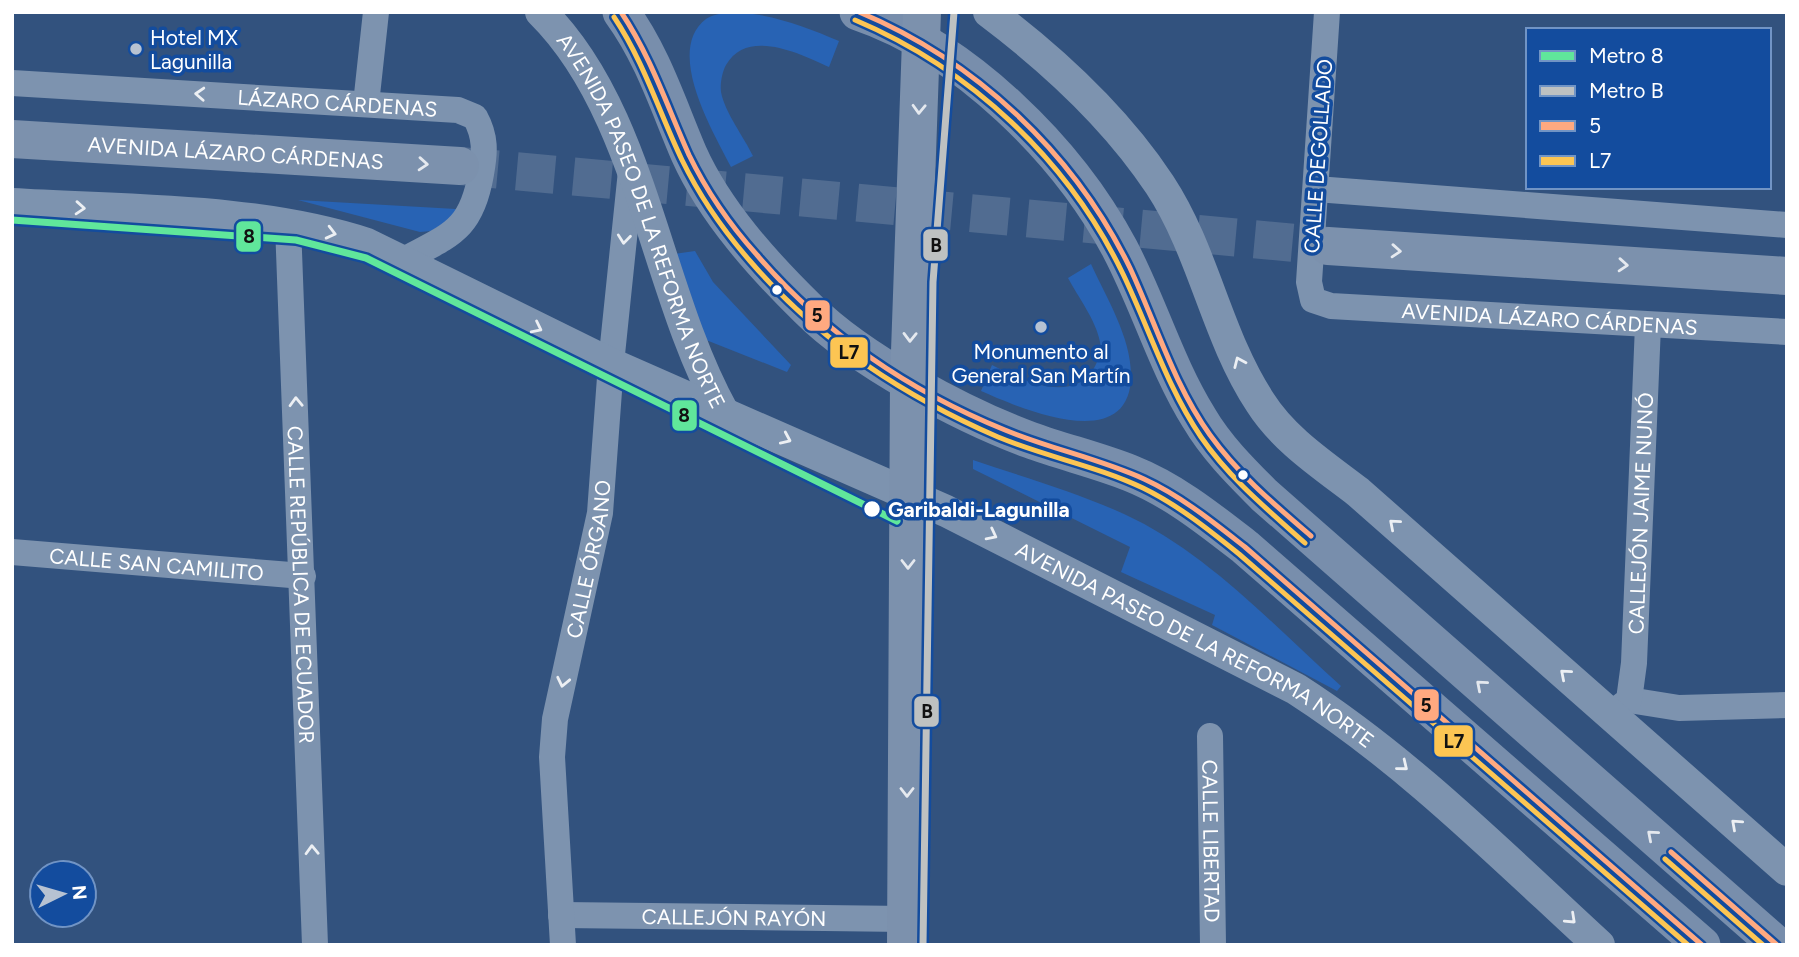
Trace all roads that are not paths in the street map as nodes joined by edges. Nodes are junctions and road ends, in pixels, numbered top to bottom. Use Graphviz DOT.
graph roads {
  1 [pos="376,12"];
  2 [pos="541,12"];
  3 [pos="621,12"];
  4 [pos="858,12"];
  5 [pos="989,12"];
  6 [pos="1327,12"];
  7 [pos="922,27"];
  8 [pos="12,83"];
  9 [pos="366,104"];
  10 [pos="12,139"];
  11 [pos="460,166"];
  12 [pos="631,171"];
  13 [pos="1316,189"];
  14 [pos="12,204"];
  15 [pos="288,225"];
  16 [pos="1787,225"];
  17 [pos="1328,246"];
  18 [pos="402,261"];
  19 [pos="1787,276"];
  20 [pos="1313,300"];
  21 [pos="1648,325"];
  22 [pos="1787,332"];
  23 [pos="611,364"];
  24 [pos="909,380"];
  25 [pos="723,412"];
  26 [pos="909,494"];
  27 [pos="12,551"];
  28 [pos="303,576"];
  29 [pos="1787,705"];
  30 [pos="1620,707"];
  31 [pos="1210,736"];
  32 [pos="1787,870"];
  33 [pos="561,915"];
  34 [pos="906,932"];
  35 [pos="315,945"];
  36 [pos="563,945"];
  37 [pos="1213,945"];
  38 [pos="1599,945"];
  39 [pos="1702,945"];
  40 [pos="1777,945"];
  1 -- 9 [label="street"];
  2 -- 12 [label="street, AVENIDA PASEO DE LA REFORMA NORTE"];
  3 -- 24 [label="main road"];
  4 -- 7 [label="main road"];
  30 -- 5 [label="street, one-way"];
  6 -- 13 [label="street, CALLE DEGOLLADO"];
  7 -- 24 [label="main road, one-way"];
  40 -- 7 [label="main road, one-way"];
  9 -- 8 [label="street, LÁZARO CÁRDENAS, one-way"];
  9 -- 18 [label="street, LÁZARO CÁRDENAS"];
  10 -- 11 [label="main road, AVENIDA LÁZARO CÁRDENAS, one-way"];
  12 -- 23 [label="street, CALLE ÓRGANO, one-way"];
  12 -- 25 [label="street, AVENIDA PASEO DE LA REFORMA NORTE"];
  13 -- 16 [label="street"];
  13 -- 20 [label="street, CALLE DEGOLLADO"];
  14 -- 15 [label="street, one-way"];
  15 -- 18 [label="street, one-way"];
  28 -- 15 [label="street, CALLE REPÚBLICA DE ECUADOR, one-way"];
  17 -- 19 [label="main road, one-way"];
  18 -- 23 [label="street, one-way"];
  20 -- 21 [label="street, AVENIDA LÁZARO CÁRDENAS"];
  21 -- 22 [label="street, AVENIDA LÁZARO CÁRDENAS"];
  21 -- 30 [label="street, CALLEJÓN JAIME NUNÓ"];
  23 -- 25 [label="street"];
  23 -- 33 [label="street, CALLE ÓRGANO, one-way"];
  24 -- 26 [label="main road"];
  24 -- 39 [label="main road"];
  25 -- 26 [label="street, AVENIDA PASEO DE LA REFORMA NORTE, one-way"];
  26 -- 34 [label="main road, one-way"];
  26 -- 38 [label="street, AVENIDA PASEO DE LA REFORMA NORTE, one-way"];
  27 -- 28 [label="street, CALLE SAN CAMILITO"];
  35 -- 28 [label="street, CALLE REPÚBLICA DE ECUADOR, one-way"];
  29 -- 30 [label="street"];
  32 -- 30 [label="street, one-way"];
  31 -- 37 [label="street, CALLE LIBERTAD"];
  33 -- 34 [label="street, CALLEJÓN RAYÓN"];
  33 -- 36 [label="street, CALLE ÓRGANO"];
}
